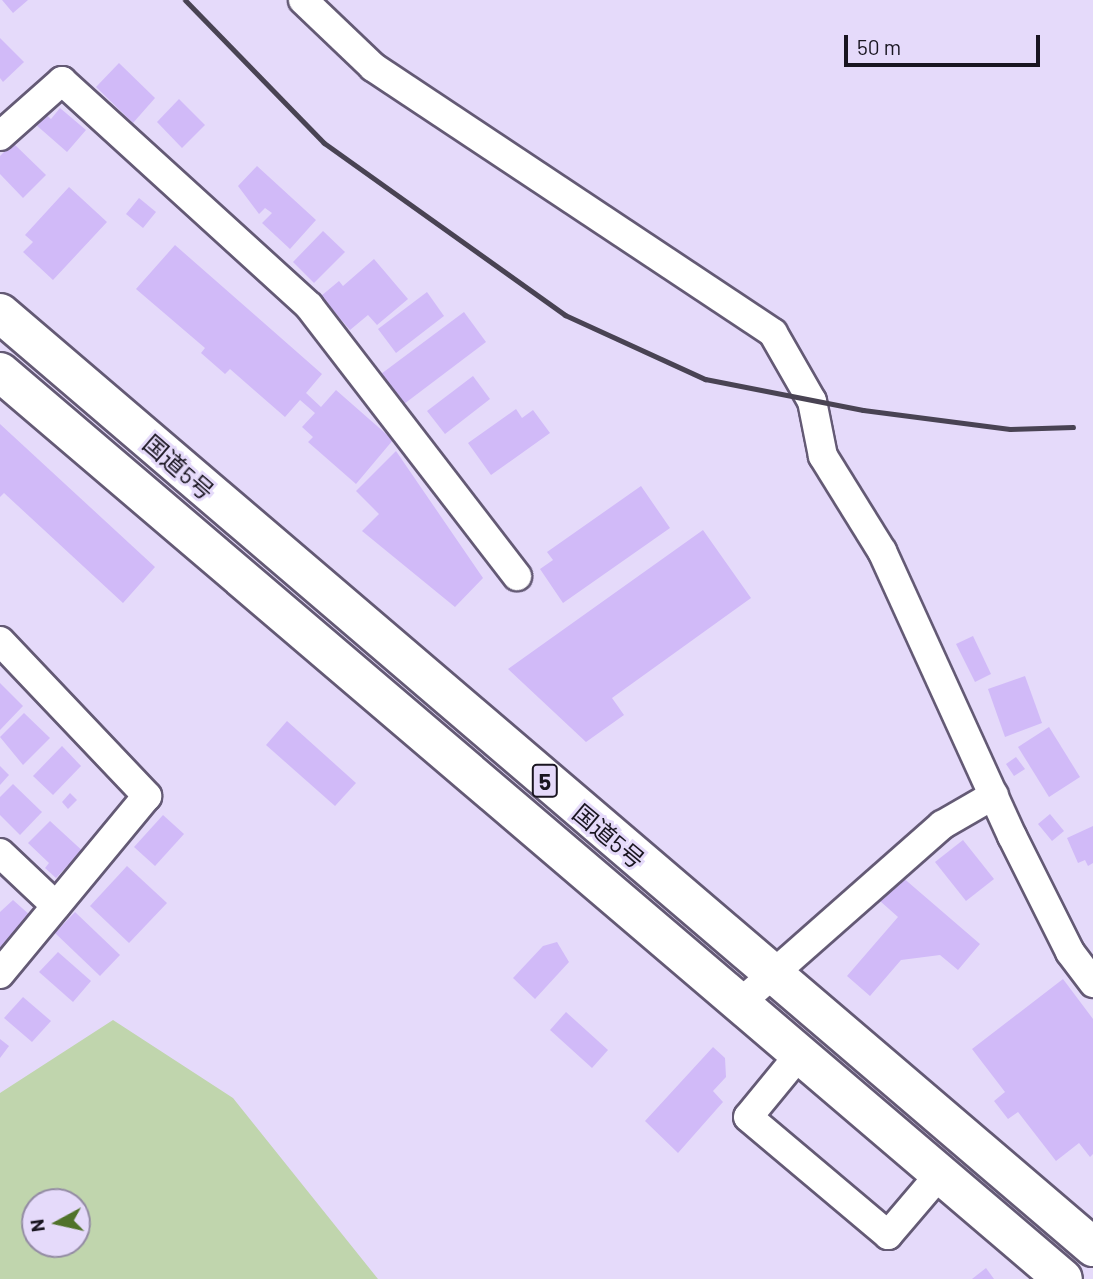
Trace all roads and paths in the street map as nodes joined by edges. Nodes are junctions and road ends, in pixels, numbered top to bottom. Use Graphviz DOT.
graph roads {
  1 [pos="303,0"];
  2 [pos="0,136"];
  3 [pos="0,313"];
  4 [pos="0,372"];
  5 [pos="517,576"];
  6 [pos="0,641"];
  7 [pos="994,795"];
  8 [pos="0,853"];
  9 [pos="56,905"];
  10 [pos="0,974"];
  11 [pos="774,975"];
  12 [pos="1093,983"];
  13 [pos="739,1004"];
  14 [pos="799,1055"];
  15 [pos="940,1174"];
  16 [pos="1093,1247"];
  17 [pos="1063,1279"];
  1 -- 7 [label="street"];
  2 -- 5 [label="street"];
  3 -- 11 [label="highway, 国道5号 / 5"];
  4 -- 13 [label="highway, 国道5号 / 5"];
  6 -- 9 [label="street"];
  7 -- 11 [label="street"];
  7 -- 12 [label="street"];
  8 -- 9 [label="street"];
  9 -- 10 [label="street"];
  11 -- 13 [label="street"];
  11 -- 16 [label="highway, 国道5号 / 5"];
  13 -- 14 [label="highway, 国道5号 / 5"];
  14 -- 15 [label="highway, 国道5号 / 5"];
  14 -- 15 [label="street"];
  15 -- 17 [label="highway, 国道5号 / 5"];
}
